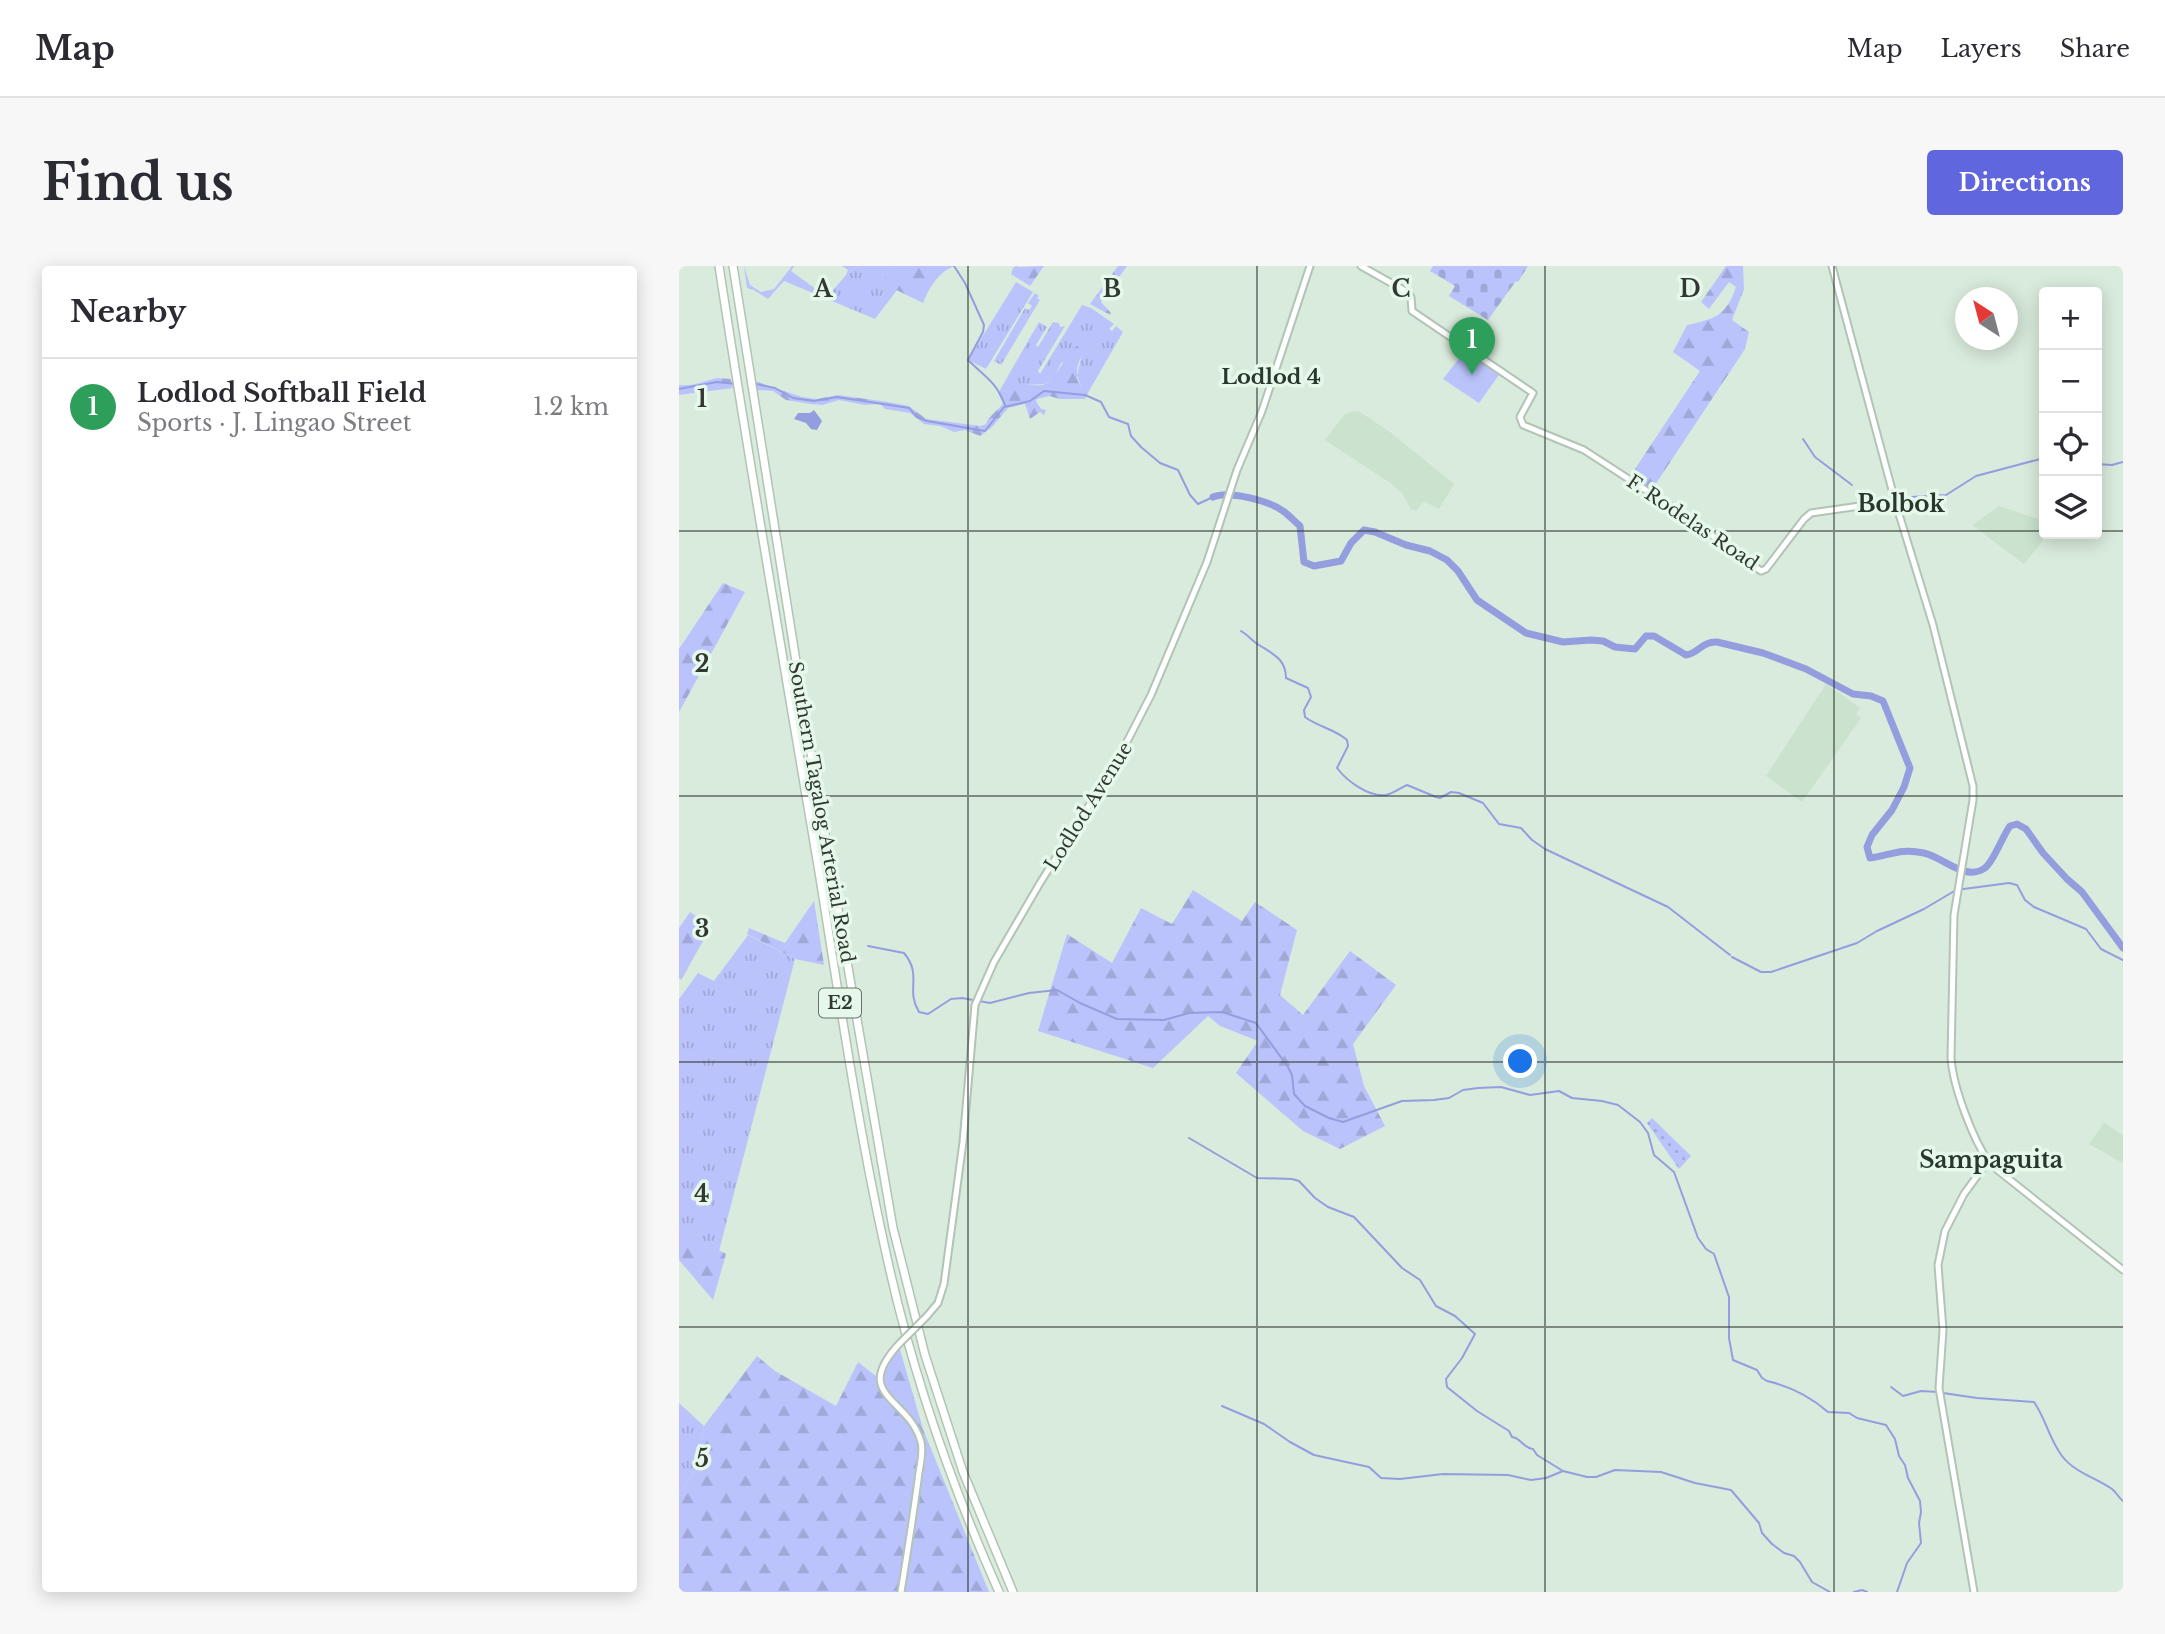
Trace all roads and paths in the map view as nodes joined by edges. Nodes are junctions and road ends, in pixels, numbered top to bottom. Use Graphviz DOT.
graph roads {
  1 [pos="719,266"];
  2 [pos="733,266"];
  3 [pos="1310,266"];
  4 [pos="1361,266"];
  5 [pos="1832,266"];
  6 [pos="1895,501"];
  7 [pos="1988,1161"];
  8 [pos="2123,1270"];
  9 [pos="901,1592"];
  10 [pos="999,1592"];
  11 [pos="1013,1592"];
  12 [pos="1974,1592"];
  1 -- 10 [label="highway, Southern Tagalog Arterial Road / E2"];
  2 -- 11 [label="highway, Southern Tagalog Arterial Road / E2"];
  3 -- 9 [label="main road, Lodlod Avenue, bridge"];
  4 -- 6 [label="main road, F. Rodelas Road"];
  5 -- 6 [label="main road"];
  6 -- 7 [label="main road"];
  7 -- 8 [label="main road"];
  7 -- 12 [label="main road"];
}
